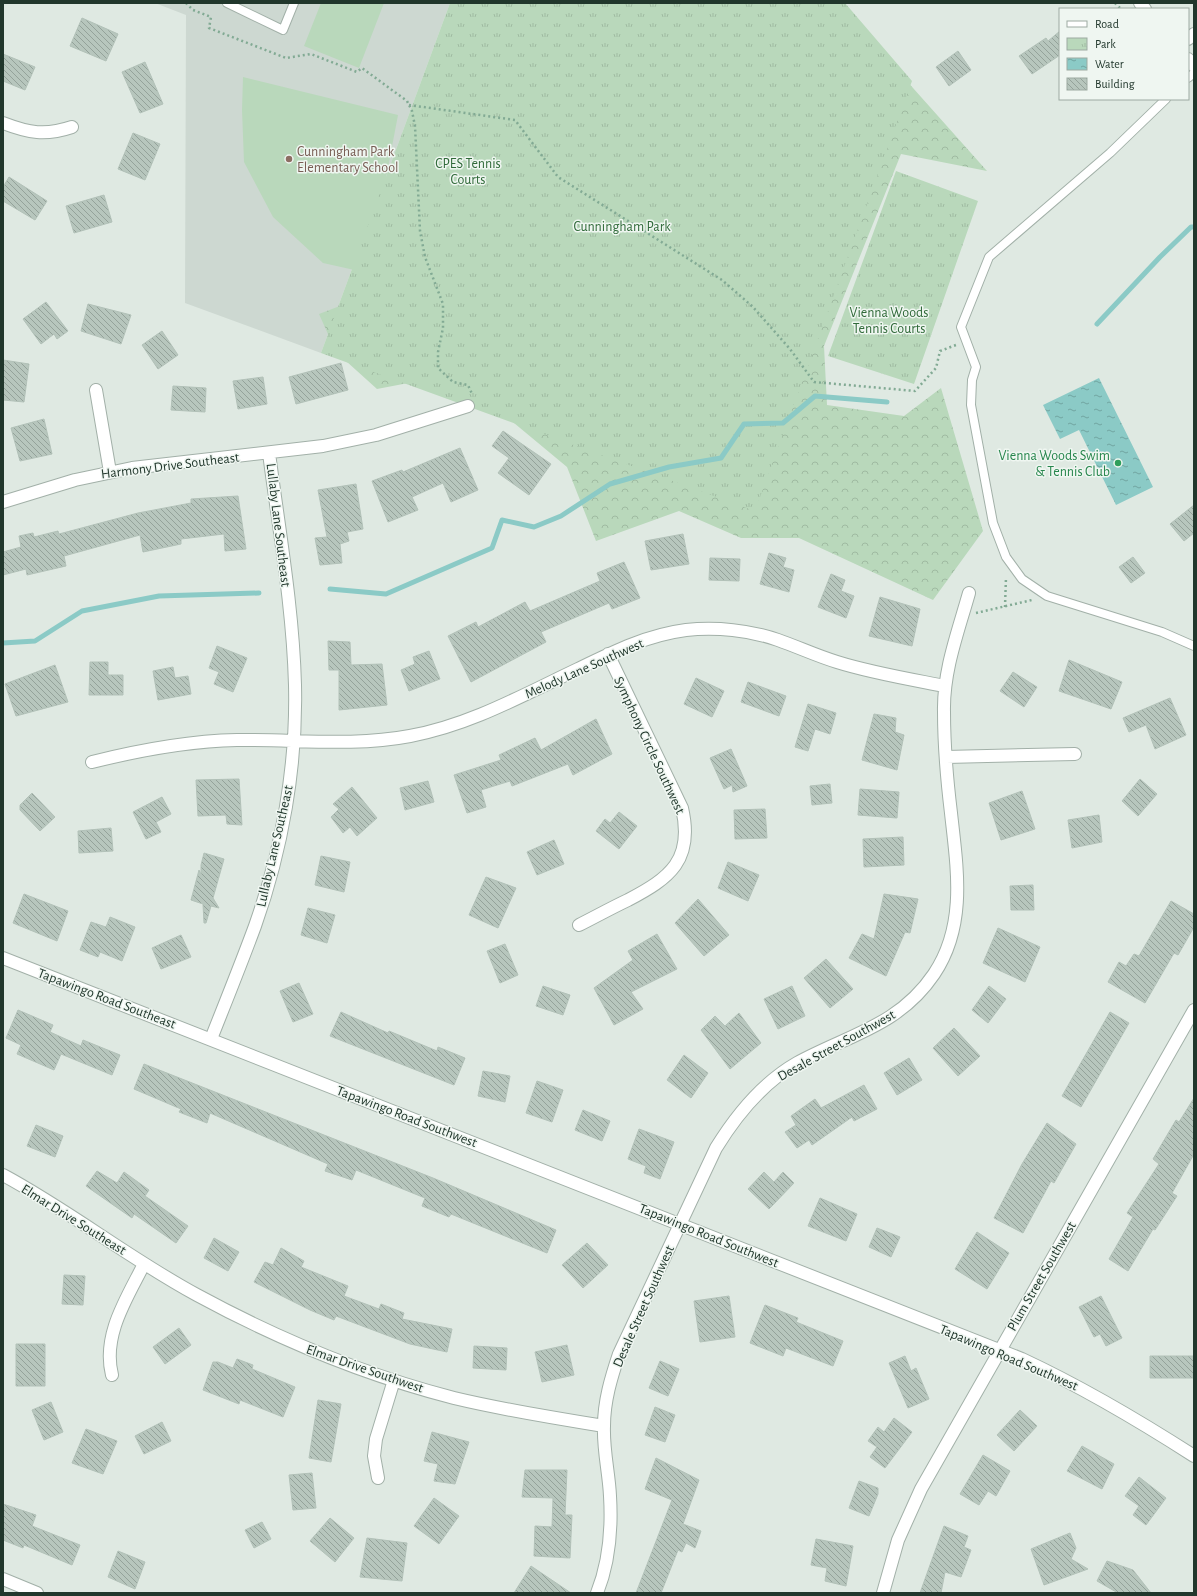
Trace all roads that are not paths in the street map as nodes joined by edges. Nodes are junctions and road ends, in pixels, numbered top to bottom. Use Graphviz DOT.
graph roads {
  1 [pos="227,3"];
  2 [pos="294,3"];
  3 [pos="1165,100"];
  4 [pos="3,123"];
  5 [pos="72,127"];
  6 [pos="96,390"];
  7 [pos="468,406"];
  8 [pos="269,453"];
  9 [pos="110,472"];
  10 [pos="3,502"];
  11 [pos="969,593"];
  12 [pos="1194,646"];
  13 [pos="608,654"];
  14 [pos="945,686"];
  15 [pos="293,741"];
  16 [pos="1075,754"];
  17 [pos="946,757"];
  18 [pos="92,762"];
  19 [pos="579,925"];
  20 [pos="3,958"];
  21 [pos="1194,1010"];
  22 [pos="211,1039"];
  23 [pos="3,1176"];
  24 [pos="680,1223"];
  25 [pos="144,1264"];
  26 [pos="999,1350"];
  27 [pos="112,1375"];
  28 [pos="394,1380"];
  29 [pos="604,1426"];
  30 [pos="1194,1456"];
  31 [pos="378,1478"];
  32 [pos="3,1579"];
  33 [pos="38,1593"];
  34 [pos="597,1593"];
  35 [pos="883,1593"];
  1 -- 2 [label="lane"];
  3 -- 12 [label="lane"];
  4 -- 5 [label="street"];
  6 -- 9 [label="street"];
  7 -- 8 [label="street, Harmony Drive Southeast"];
  8 -- 9 [label="street, Harmony Drive Southeast"];
  8 -- 15 [label="street, Lullaby Lane Southeast"];
  9 -- 10 [label="street, Harmony Drive Southeast"];
  11 -- 14 [label="street, Desale Street Southwest"];
  13 -- 14 [label="street, Melody Lane Southwest"];
  13 -- 15 [label="street, Melody Lane Southwest"];
  13 -- 19 [label="street, Symphony Circle Southwest"];
  14 -- 17 [label="street, Desale Street Southwest"];
  15 -- 18 [label="street, Melody Lane Southwest"];
  15 -- 22 [label="street, Lullaby Lane Southeast"];
  16 -- 17 [label="street"];
  17 -- 24 [label="street, Desale Street Southwest"];
  20 -- 22 [label="street, Tapawingo Road Southeast"];
  21 -- 26 [label="street, Plum Street Southwest"];
  22 -- 24 [label="street, Tapawingo Road Southwest"];
  23 -- 25 [label="street, Elmar Drive Southeast"];
  24 -- 26 [label="street, Tapawingo Road Southwest"];
  24 -- 29 [label="street, Desale Street Southwest"];
  25 -- 27 [label="street"];
  25 -- 28 [label="street, Elmar Drive Southwest"];
  26 -- 30 [label="street, Tapawingo Road Southwest"];
  26 -- 35 [label="street, Plum Street Southwest"];
  28 -- 29 [label="street, Elmar Drive Southwest"];
  28 -- 31 [label="street"];
  29 -- 34 [label="street, Desale Street Southwest"];
  32 -- 33 [label="street"];
}
